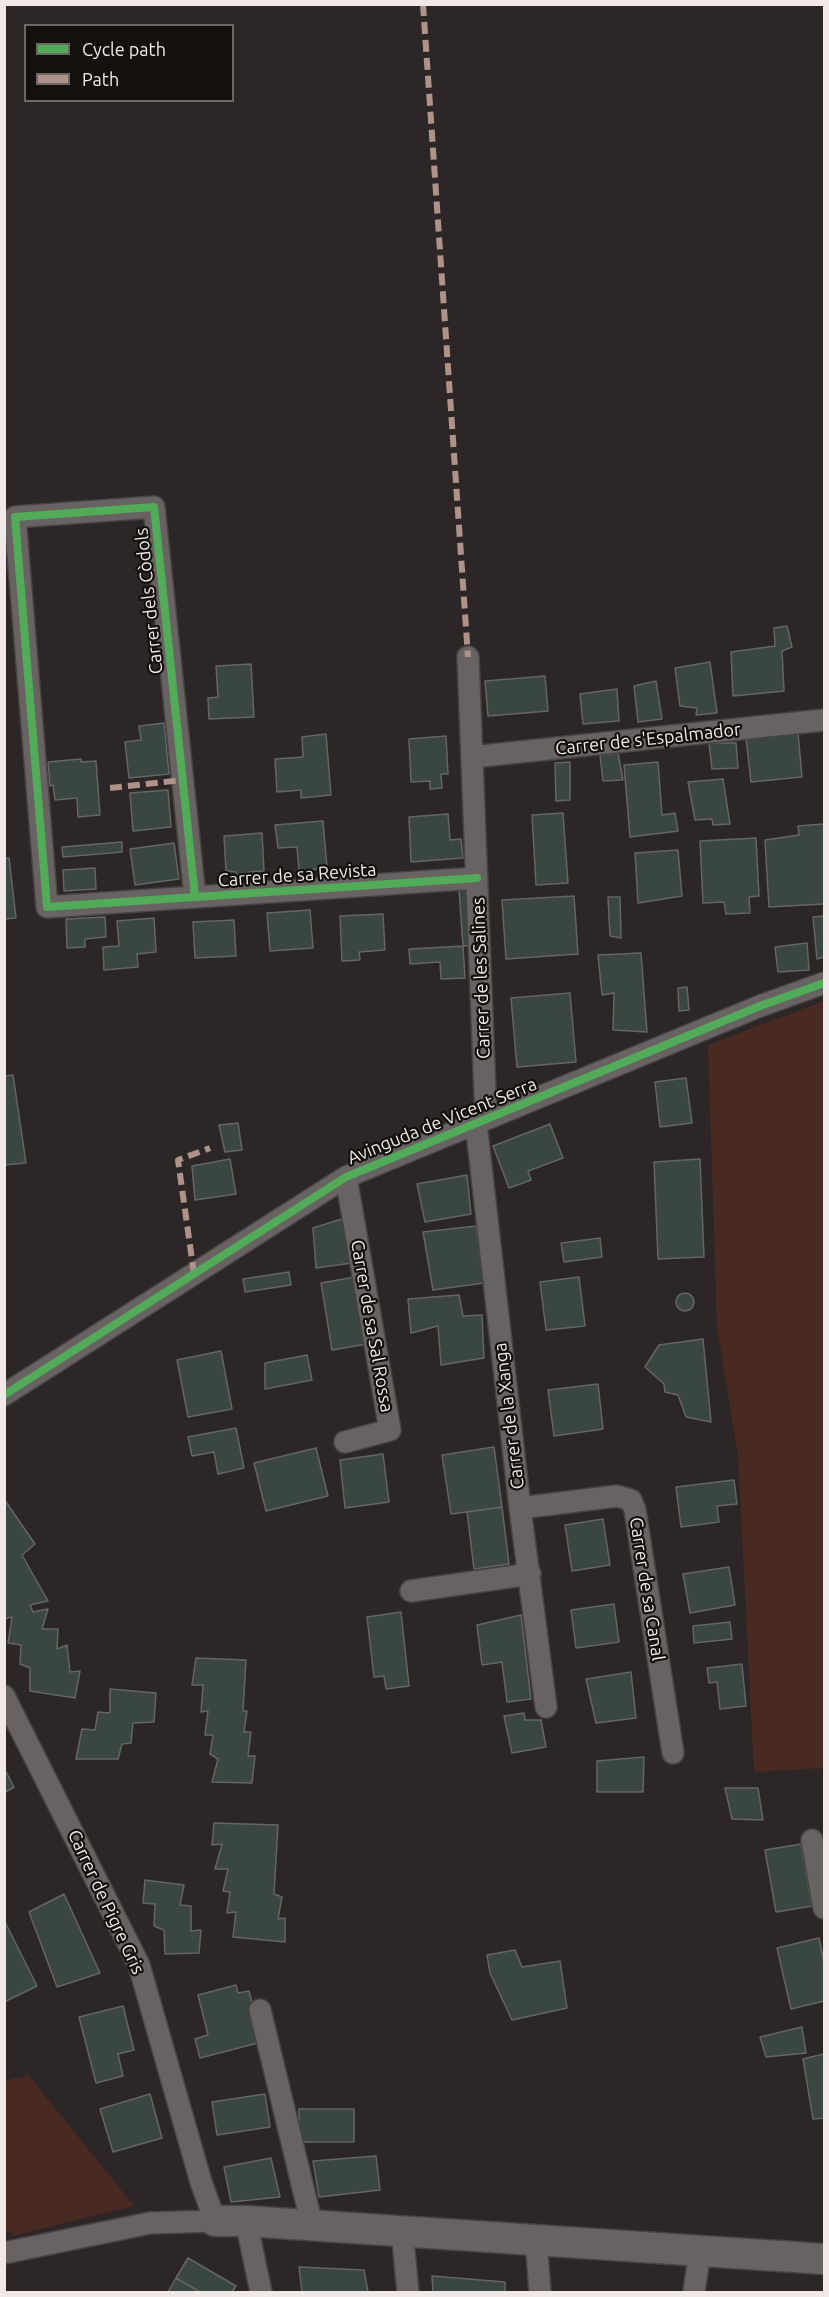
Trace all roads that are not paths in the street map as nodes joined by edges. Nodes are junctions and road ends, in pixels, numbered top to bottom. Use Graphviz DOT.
graph roads {
  1 [pos="468,657"];
  2 [pos="825,720"];
  3 [pos="472,757"];
  4 [pos="477,878"];
  5 [pos="195,897"];
  6 [pos="47,907"];
  7 [pos="825,983"];
  8 [pos="481,1121"];
  9 [pos="346,1177"];
  10 [pos="4,1395"];
  11 [pos="345,1442"];
  12 [pos="520,1508"];
  13 [pos="530,1574"];
  14 [pos="411,1591"];
  15 [pos="4,1696"];
  16 [pos="546,1707"];
  17 [pos="673,1753"];
  18 [pos="812,1840"];
  19 [pos="825,1908"];
  20 [pos="260,2010"];
  21 [pos="215,2221"];
  22 [pos="246,2221"];
  23 [pos="312,2225"];
  24 [pos="402,2231"];
  25 [pos="536,2240"];
  26 [pos="700,2251"];
  27 [pos="4,2253"];
  28 [pos="825,2259"];
  29 [pos="261,2292"];
  30 [pos="408,2292"];
  31 [pos="540,2292"];
  32 [pos="694,2292"];
  1 -- 3 [label="street, Carrer de les Salines"];
  2 -- 3 [label="street, Carrer de s'Espalmador"];
  3 -- 4 [label="street, Carrer de les Salines"];
  4 -- 5 [label="street, Carrer de sa Revista"];
  4 -- 8 [label="street, Carrer de les Salines"];
  5 -- 6 [label="street, Carrer de sa Revista"];
  5 -- 6 [label="street, Carrer dels Còdols"];
  7 -- 8 [label="street, Avinguda de Vicent Serra"];
  8 -- 9 [label="street, Avinguda de Vicent Serra"];
  8 -- 12 [label="street, Carrer de la Xanga"];
  9 -- 10 [label="street, Avinguda de Vicent Serra"];
  9 -- 11 [label="street, Carrer de sa Sal Rossa"];
  12 -- 13 [label="street, Carrer de la Xanga"];
  12 -- 17 [label="street, Carrer de sa Canal"];
  13 -- 14 [label="street"];
  13 -- 16 [label="street, Carrer de la Xanga"];
  15 -- 21 [label="street, Carrer de Pigre Gris"];
  18 -- 19 [label="street"];
  20 -- 23 [label="street"];
  21 -- 22 [label="street"];
  21 -- 27 [label="street"];
  22 -- 23 [label="street"];
  22 -- 29 [label="street"];
  23 -- 24 [label="street"];
  24 -- 25 [label="street"];
  24 -- 30 [label="street"];
  25 -- 26 [label="street"];
  25 -- 31 [label="street"];
  26 -- 28 [label="street"];
  26 -- 32 [label="street"];
}
